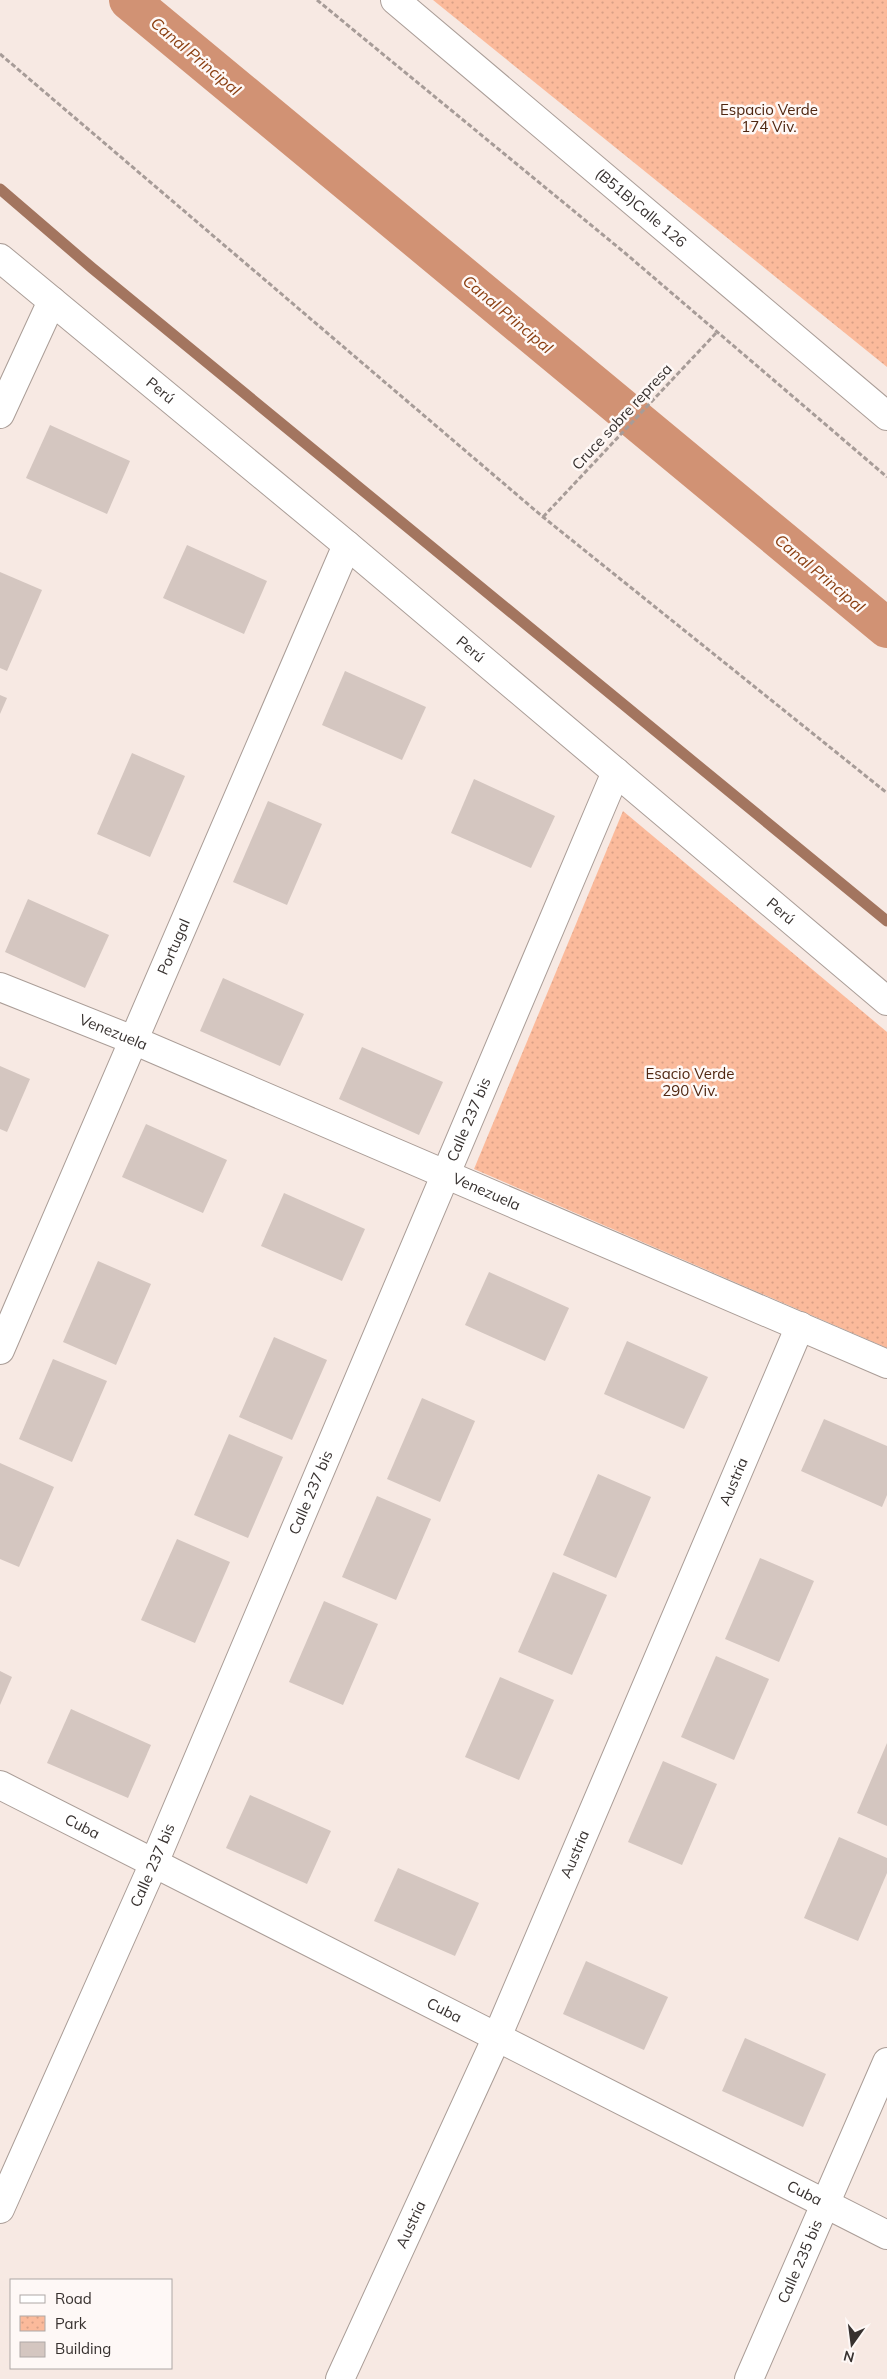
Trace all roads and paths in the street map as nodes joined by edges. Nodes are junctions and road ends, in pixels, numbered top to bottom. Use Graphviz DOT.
graph roads {
  1 [pos="317,0"];
  2 [pos="395,0"];
  3 [pos="0,54"];
  4 [pos="0,258"];
  5 [pos="52,300"];
  6 [pos="717,332"];
  7 [pos="0,414"];
  8 [pos="887,416"];
  9 [pos="887,477"];
  10 [pos="543,517"];
  11 [pos="347,545"];
  12 [pos="616,772"];
  13 [pos="887,793"];
  14 [pos="0,987"];
  15 [pos="887,1001"];
  16 [pos="133,1040"];
  17 [pos="446,1176"];
  18 [pos="800,1326"];
  19 [pos="0,1350"];
  20 [pos="887,1364"];
  21 [pos="0,1785"];
  22 [pos="154,1863"];
  23 [pos="497,2037"];
  24 [pos="887,2062"];
  25 [pos="826,2204"];
  26 [pos="0,2209"];
  27 [pos="887,2235"];
  28 [pos="340,2379"];
  29 [pos="748,2379"];
  1 -- 6 [label="path"];
  2 -- 8 [label="street, (B51B)Calle 126"];
  3 -- 10 [label="path"];
  4 -- 5 [label="street, Perú"];
  5 -- 7 [label="street"];
  5 -- 11 [label="street, Perú"];
  6 -- 9 [label="path"];
  6 -- 10 [label="path, Cruce sobre represa"];
  10 -- 13 [label="path"];
  11 -- 12 [label="street, Perú"];
  11 -- 16 [label="street, Portugal"];
  12 -- 15 [label="street, Perú"];
  12 -- 17 [label="street, Calle 237 bis"];
  14 -- 16 [label="street, Venezuela"];
  16 -- 17 [label="street, Venezuela"];
  16 -- 19 [label="street, Portugal"];
  17 -- 18 [label="street, Venezuela"];
  17 -- 22 [label="street, Calle 237 bis"];
  18 -- 20 [label="street, Venezuela"];
  18 -- 23 [label="street, Austria"];
  21 -- 22 [label="street, Cuba"];
  22 -- 23 [label="street, Cuba"];
  22 -- 26 [label="street, Calle 237 bis"];
  23 -- 25 [label="street, Cuba"];
  23 -- 28 [label="street, Austria"];
  24 -- 25 [label="street, Calle 235 bis"];
  25 -- 27 [label="street, Cuba"];
  25 -- 29 [label="street, Calle 235 bis"];
}
